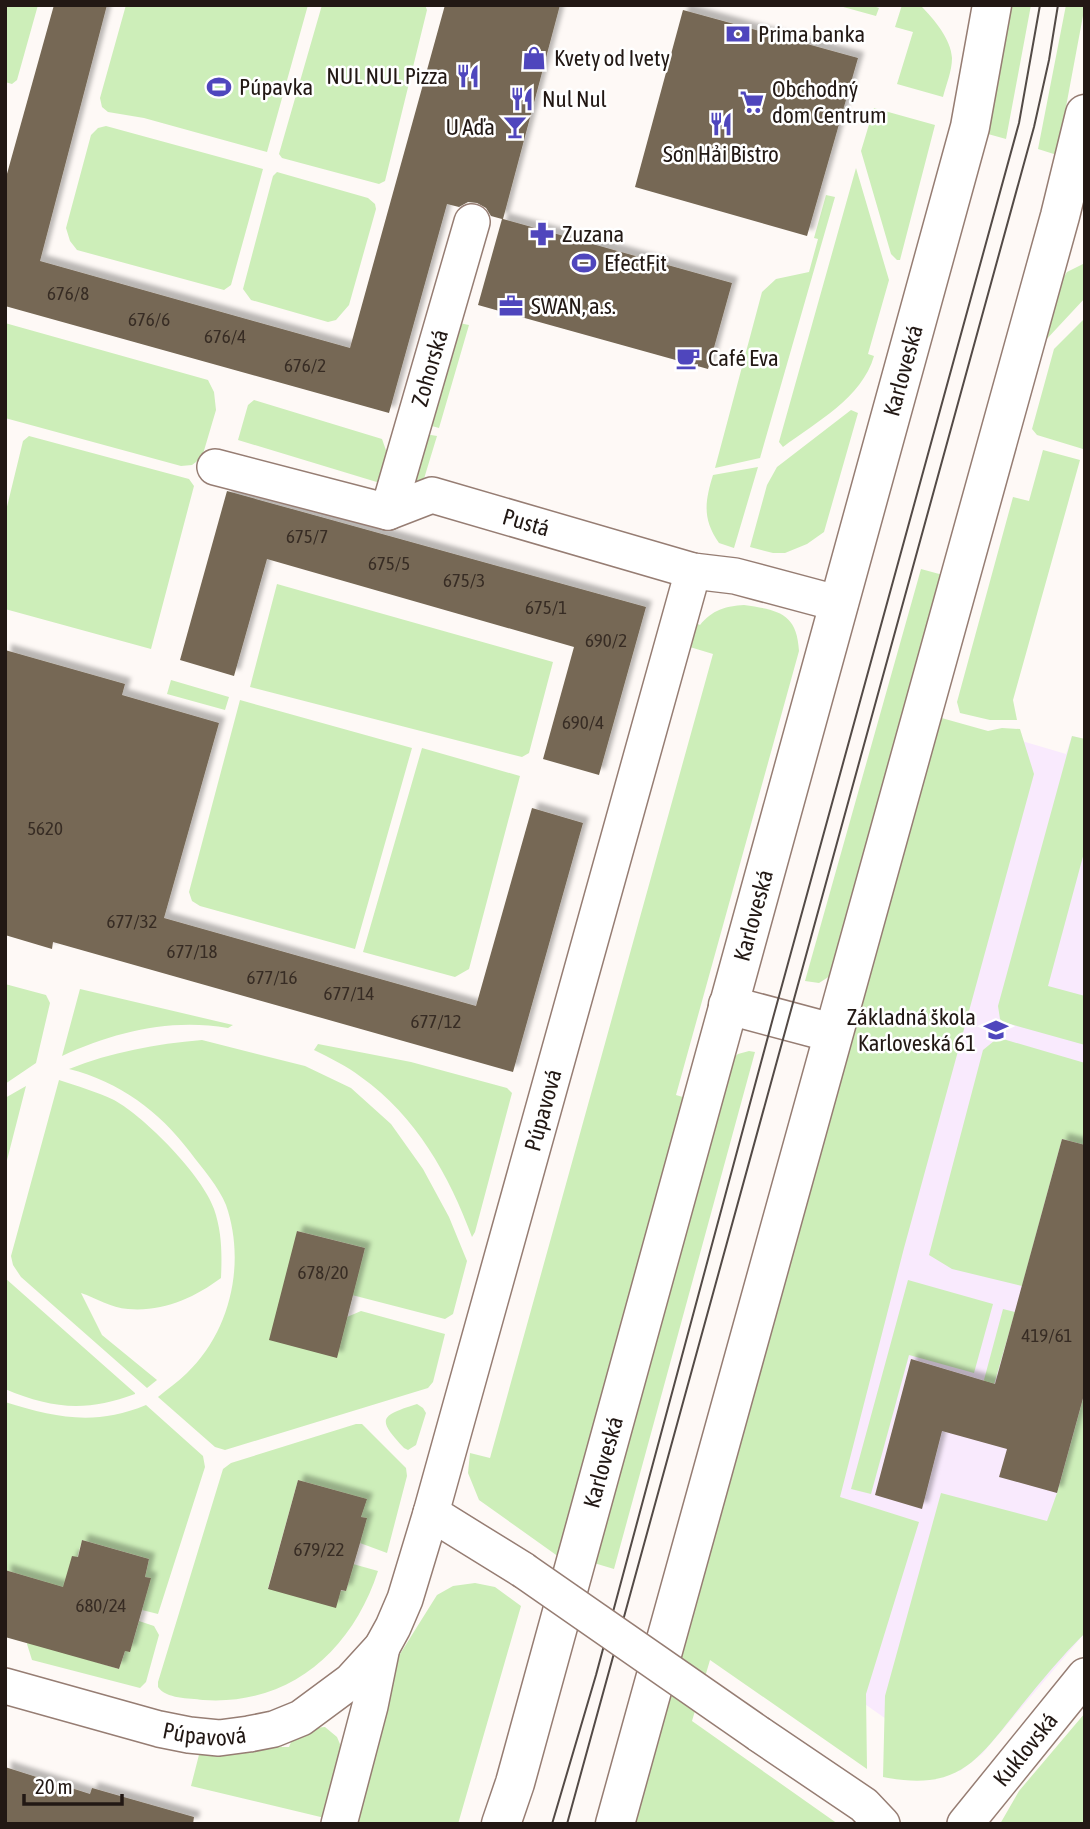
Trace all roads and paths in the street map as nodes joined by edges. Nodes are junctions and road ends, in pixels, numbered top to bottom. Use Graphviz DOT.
graph roads {
  1 [pos="992,5"];
  2 [pos="1085,114"];
  3 [pos="1073,219"];
  4 [pos="472,222"];
  5 [pos="215,467"];
  6 [pos="388,512"];
  7 [pos="693,571"];
  8 [pos="840,604"];
  9 [pos="728,1005"];
  10 [pos="833,1033"];
  11 [pos="431,1513"];
  12 [pos="382,1647"];
  13 [pos="1085,1676"];
  14 [pos="5,1686"];
  15 [pos="301,1718"];
  16 [pos="357,1755"];
  17 [pos="339,1824"];
  18 [pos="501,1824"];
  19 [pos="615,1824"];
  20 [pos="882,1824"];
  21 [pos="965,1824"];
  1 -- 8 [label="main road, Karloveská"];
  2 -- 3 [label="main road"];
  3 -- 10 [label="main road"];
  4 -- 6 [label="street, Zohorská"];
  5 -- 6 [label="street"];
  6 -- 7 [label="street, Pustá"];
  7 -- 8 [label="street, Pustá"];
  7 -- 11 [label="street, Púpavová"];
  8 -- 9 [label="main road, Karloveská"];
  9 -- 10 [label="main road"];
  9 -- 18 [label="main road, Karloveská"];
  10 -- 19 [label="main road"];
  11 -- 12 [label="street, Púpavová"];
  11 -- 20 [label="street, bridge"];
  12 -- 15 [label="street, Púpavová"];
  12 -- 16 [label="street, Púpavová"];
  13 -- 21 [label="street, Kuklovská"];
  14 -- 15 [label="street, Púpavová"];
  15 -- 16 [label="street"];
  16 -- 17 [label="street, Púpavová"];
}
